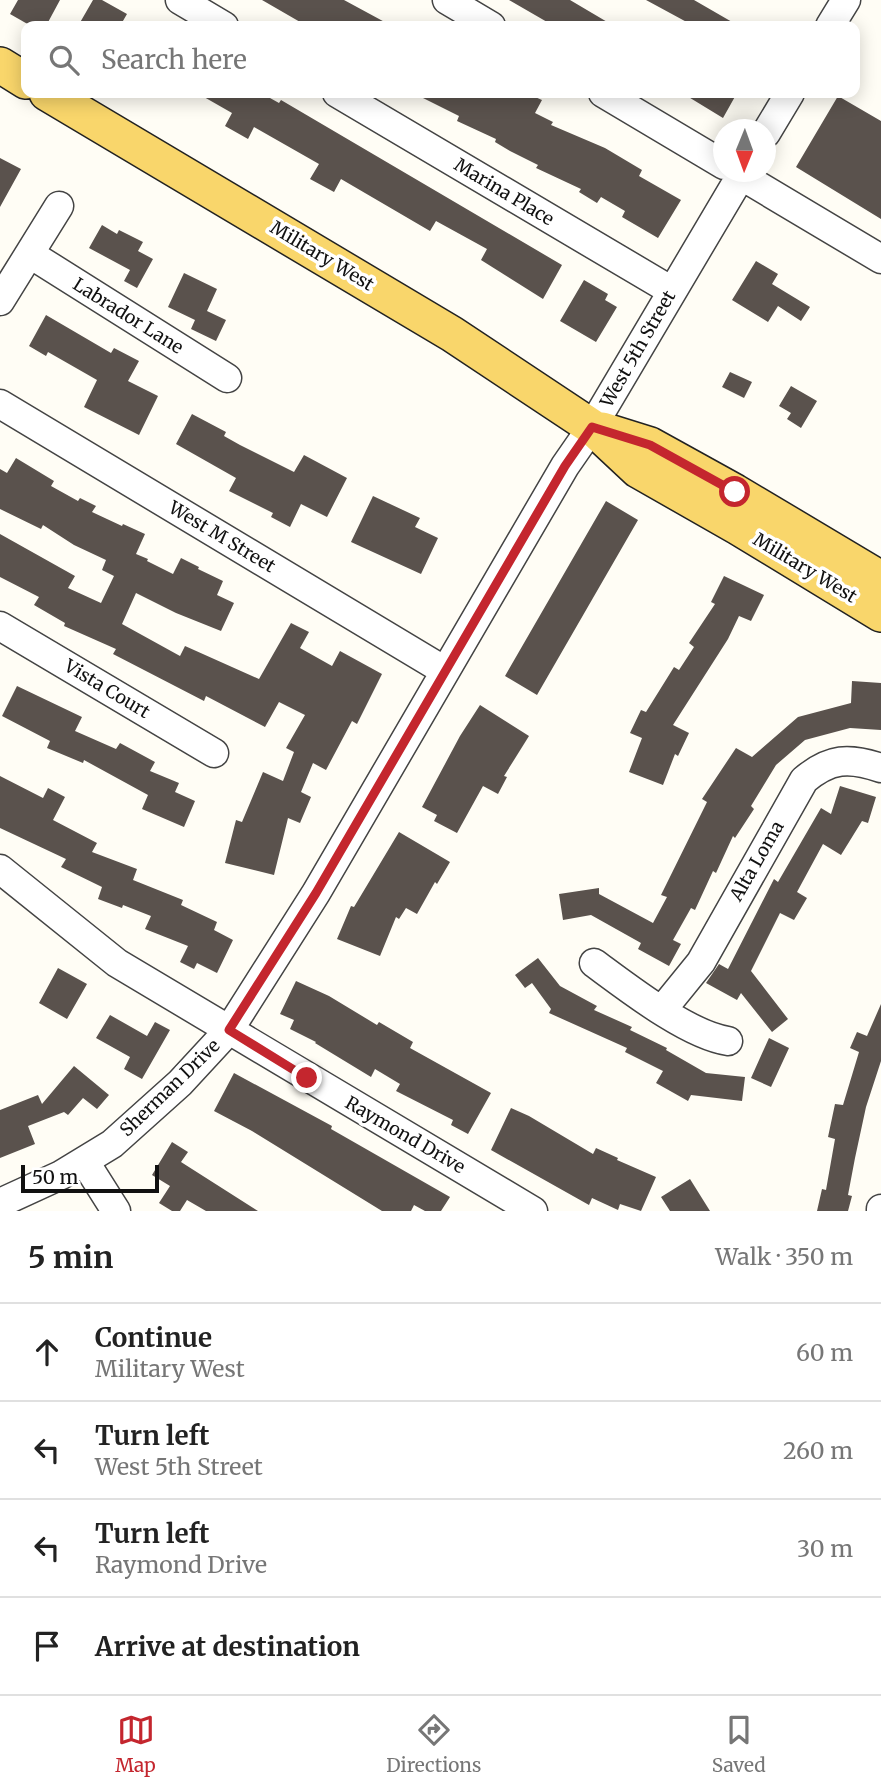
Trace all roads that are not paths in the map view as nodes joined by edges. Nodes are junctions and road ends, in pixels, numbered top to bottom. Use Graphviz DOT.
graph roads {
  1 [pos="181,0"];
  2 [pos="447,0"];
  3 [pos="846,0"];
  4 [pos="217,21"];
  5 [pos="483,21"];
  6 [pos="833,21"];
  7 [pos="0,65"];
  8 [pos="21,77"];
  9 [pos="55,98"];
  10 [pos="346,98"];
  11 [pos="612,98"];
  12 [pos="787,98"];
  13 [pos="774,119"];
  14 [pos="713,158"];
  15 [pos="730,182"];
  16 [pos="754,182"];
  17 [pos="60,206"];
  18 [pos="30,254"];
  19 [pos="881,259"];
  20 [pos="672,290"];
  21 [pos="0,301"];
  22 [pos="227,378"];
  23 [pos="0,404"];
  24 [pos="592,427"];
  25 [pos="881,579"];
  26 [pos="881,614"];
  27 [pos="0,626"];
  28 [pos="445,671"];
  29 [pos="214,753"];
  30 [pos="881,768"];
  31 [pos="0,869"];
  32 [pos="594,963"];
  33 [pos="662,1010"];
  34 [pos="229,1030"];
  35 [pos="729,1041"];
  36 [pos="85,1162"];
  37 [pos="0,1203"];
  38 [pos="116,1211"];
  39 [pos="533,1211"];
  1 -- 4 [label="street"];
  2 -- 5 [label="street"];
  3 -- 6 [label="street"];
  7 -- 8 [label="main road"];
  9 -- 24 [label="main road, Military West"];
  10 -- 20 [label="street, Marina Place"];
  11 -- 14 [label="street"];
  12 -- 13 [label="street"];
  15 -- 20 [label="street, West 5th Street"];
  16 -- 19 [label="street"];
  17 -- 18 [label="street"];
  18 -- 21 [label="street"];
  18 -- 22 [label="street, Labrador Lane"];
  20 -- 24 [label="street, West 5th Street"];
  23 -- 28 [label="street, West M Street"];
  24 -- 25 [label="main road, Military West"];
  24 -- 26 [label="main road, Military West"];
  24 -- 28 [label="street, West 5th Street"];
  27 -- 29 [label="street, Vista Court"];
  28 -- 34 [label="street, West 5th Street"];
  30 -- 33 [label="street, Alta Loma"];
  31 -- 34 [label="street, Raymond Drive"];
  32 -- 33 [label="street"];
  33 -- 35 [label="street"];
  34 -- 36 [label="street, Sherman Drive"];
  34 -- 39 [label="street, Raymond Drive"];
  36 -- 37 [label="street, Sherman Drive"];
  36 -- 38 [label="street"];
}
